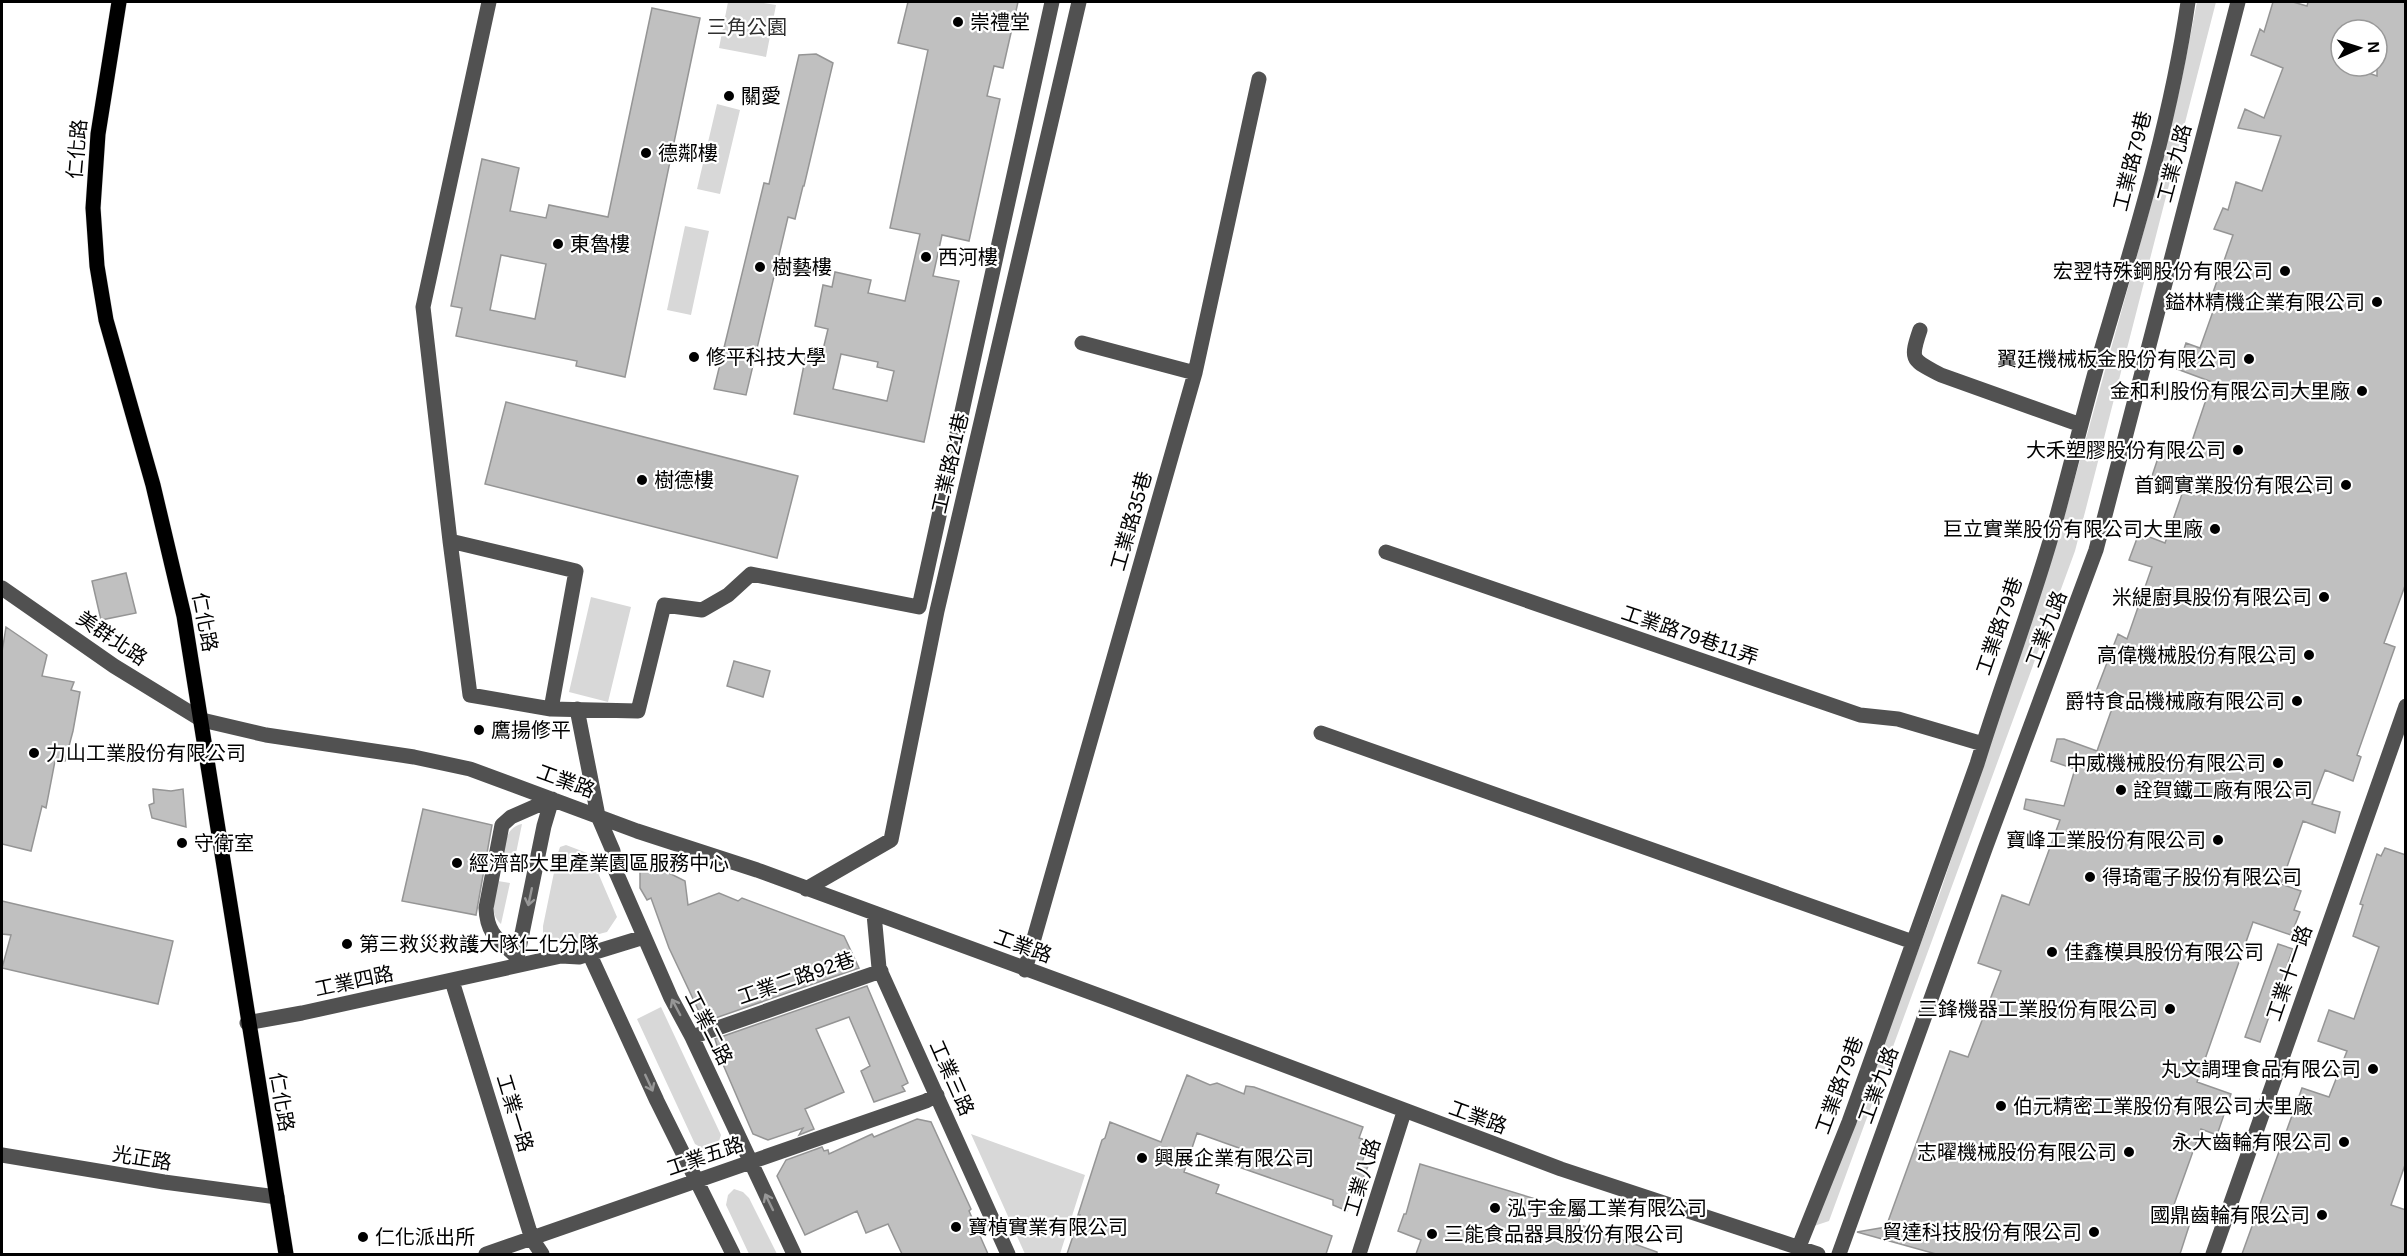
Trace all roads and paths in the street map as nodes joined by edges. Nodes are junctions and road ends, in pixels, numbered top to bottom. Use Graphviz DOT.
graph roads {
  1 [pos="119,2"];
  2 [pos="489,2"];
  3 [pos="1052,2"];
  4 [pos="1079,2"];
  5 [pos="2188,2"];
  6 [pos="2238,2"];
  7 [pos="1259,79"];
  8 [pos="1920,330"];
  9 [pos="1082,343"];
  10 [pos="1195,373"];
  11 [pos="2081,425"];
  12 [pos="450,542"];
  13 [pos="1386,552"];
  14 [pos="2,588"];
  15 [pos="919,607"];
  16 [pos="937,612"];
  17 [pos="2406,706"];
  18 [pos="551,709"];
  19 [pos="577,709"];
  20 [pos="202,720"];
  21 [pos="1321,734"];
  22 [pos="1983,744"];
  23 [pos="552,799"];
  24 [pos="598,816"];
  25 [pos="806,889"];
  26 [pos="874,914"];
  27 [pos="644,937"];
  28 [pos="1913,942"];
  29 [pos="589,953"];
  30 [pos="516,962"];
  31 [pos="1025,970"];
  32 [pos="881,971"];
  33 [pos="452,981"];
  34 [pos="247,1023"];
  35 [pos="692,1037"];
  36 [pos="937,1095"];
  37 [pos="1404,1112"];
  38 [pos="2,1155"];
  39 [pos="750,1162"];
  40 [pos="698,1181"];
  41 [pos="277,1197"];
  42 [pos="532,1239"];
  43 [pos="1798,1249"];
  44 [pos="285,1254"];
  45 [pos="486,1254"];
  46 [pos="542,1254"];
  47 [pos="733,1254"];
  48 [pos="794,1254"];
  49 [pos="1008,1254"];
  50 [pos="1359,1254"];
  51 [pos="1818,1254"];
  52 [pos="1839,1254"];
  53 [pos="2212,1254"];
  1 -- 20 [label="main road, 仁化路"];
  2 -- 12 [label="street"];
  3 -- 15 [label="street"];
  4 -- 16 [label="street, 工業路21巷"];
  5 -- 11 [label="street, 工業路79巷"];
  6 -- 52 [label="street, 工業九路"];
  7 -- 10 [label="street, 工業路35巷"];
  8 -- 11 [label="street"];
  9 -- 10 [label="street"];
  10 -- 31 [label="street, 工業路35巷"];
  11 -- 22 [label="street, 工業路79巷"];
  12 -- 18 [label="street"];
  12 -- 18 [label="street"];
  13 -- 22 [label="street, 工業路79巷11弄"];
  14 -- 20 [label="street, 美群北路"];
  15 -- 16 [label="street"];
  15 -- 19 [label="street"];
  16 -- 25 [label="street, 工業路21巷"];
  17 -- 53 [label="street, 工業十一路"];
  18 -- 19 [label="street"];
  19 -- 24 [label="street, 工業二路"];
  20 -- 23 [label="street, 工業路"];
  20 -- 34 [label="main road, 仁化路"];
  21 -- 28 [label="street"];
  22 -- 28 [label="street, 工業路79巷"];
  23 -- 24 [label="street, 工業路"];
  23 -- 30 [label="street, one-way"];
  23 -- 30 [label="street"];
  24 -- 25 [label="street, 工業路"];
  24 -- 27 [label="street, 工業二路"];
  25 -- 26 [label="street, 工業路"];
  26 -- 31 [label="street, 工業路"];
  26 -- 32 [label="street, 工業三路"];
  27 -- 29 [label="street, 工業四路"];
  35 -- 27 [label="street, 工業二路, one-way"];
  28 -- 43 [label="street, 工業路79巷"];
  29 -- 30 [label="street, 工業四路"];
  29 -- 40 [label="street, one-way"];
  30 -- 33 [label="street, 工業四路"];
  31 -- 37 [label="street, 工業路"];
  32 -- 35 [label="street, 工業二路92巷"];
  32 -- 36 [label="street, 工業三路"];
  33 -- 34 [label="street, 工業四路"];
  33 -- 42 [label="street, 工業一路"];
  34 -- 41 [label="main road, 仁化路"];
  35 -- 39 [label="street, 工業二路"];
  36 -- 39 [label="street, 工業五路"];
  36 -- 49 [label="street, 工業三路"];
  37 -- 43 [label="street, 工業路"];
  37 -- 50 [label="street, 工業八路"];
  38 -- 41 [label="street, 光正路"];
  39 -- 40 [label="street, 工業五路"];
  48 -- 39 [label="street, 工業二路, one-way"];
  40 -- 42 [label="street, 工業五路"];
  40 -- 47 [label="street"];
  41 -- 44 [label="main road, 仁化路"];
  42 -- 45 [label="street, 工業五路"];
  42 -- 46 [label="street, 工業一路"];
  43 -- 51 [label="street, 工業路"];
}
